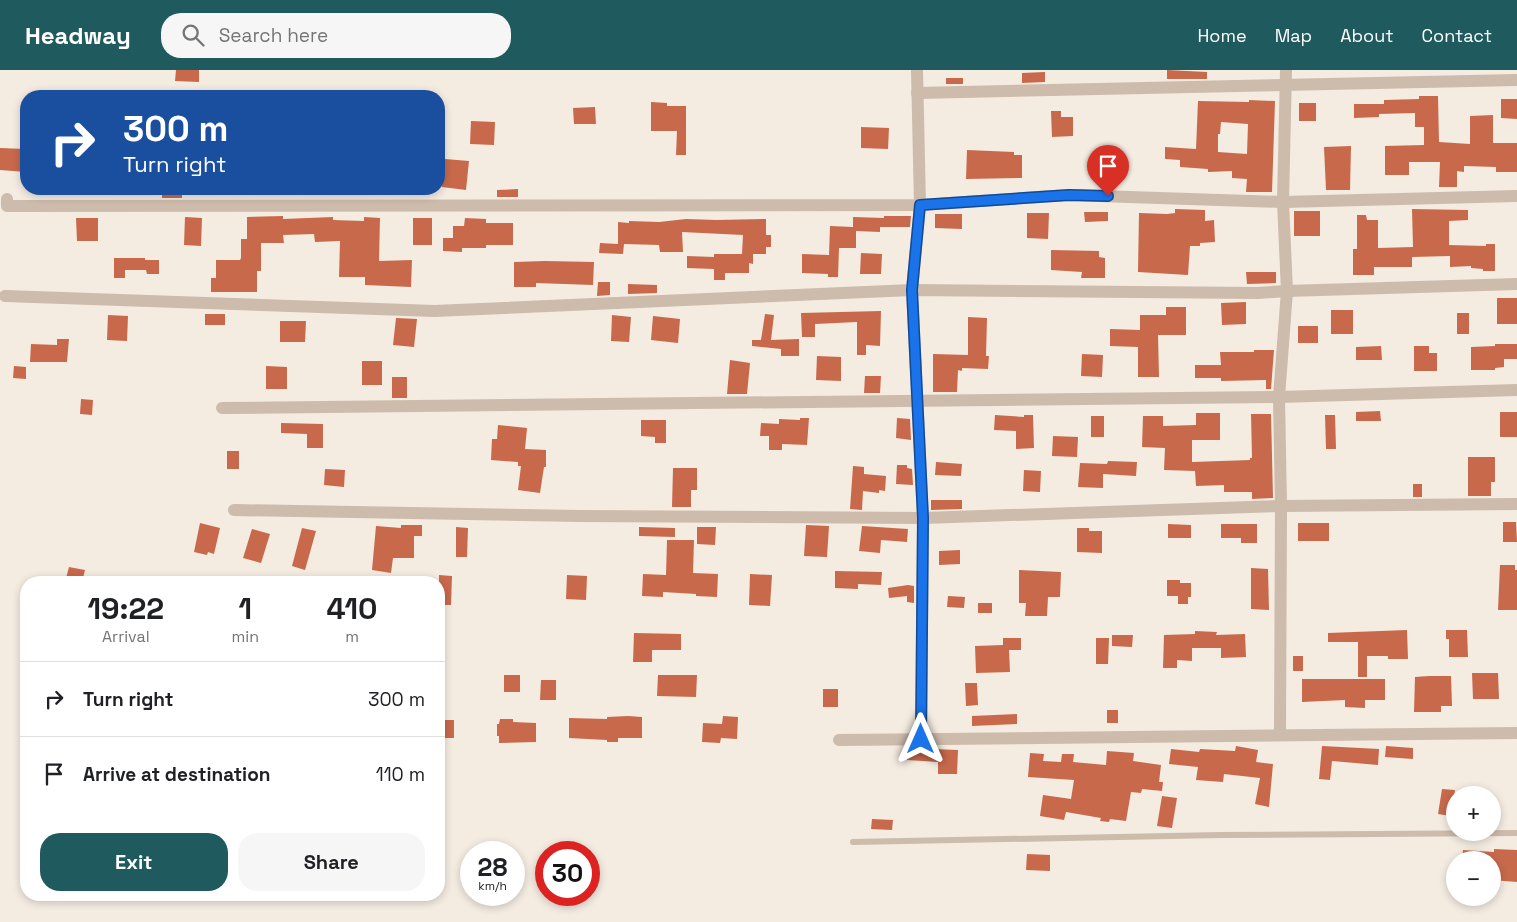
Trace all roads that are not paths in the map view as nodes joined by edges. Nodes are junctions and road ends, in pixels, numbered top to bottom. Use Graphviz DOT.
graph roads {
  1 [pos="917,70"];
  2 [pos="1286,70"];
  3 [pos="1517,80"];
  4 [pos="1286,85"];
  5 [pos="917,93"];
  6 [pos="1517,196"];
  7 [pos="7,199"];
  8 [pos="1283,202"];
  9 [pos="920,205"];
  10 [pos="1517,284"];
  11 [pos="912,290"];
  12 [pos="1287,291"];
  13 [pos="6,296"];
  14 [pos="1517,390"];
  15 [pos="1279,397"];
  16 [pos="917,401"];
  17 [pos="222,408"];
  18 [pos="1517,504"];
  19 [pos="1281,506"];
  20 [pos="234,510"];
  21 [pos="923,518"];
  22 [pos="1517,733"];
  23 [pos="1280,735"];
  24 [pos="921,739"];
  25 [pos="839,740"];
  26 [pos="1517,833"];
  27 [pos="853,842"];
  1 -- 5 [label="street"];
  2 -- 4 [label="street"];
  3 -- 4 [label="street"];
  4 -- 5 [label="street"];
  4 -- 8 [label="street"];
  5 -- 9 [label="street"];
  6 -- 8 [label="street"];
  7 -- 9 [label="street"];
  8 -- 9 [label="street"];
  8 -- 12 [label="street"];
  9 -- 11 [label="street"];
  10 -- 12 [label="street"];
  11 -- 12 [label="street"];
  11 -- 13 [label="street"];
  11 -- 16 [label="street"];
  12 -- 15 [label="street"];
  14 -- 15 [label="street"];
  15 -- 16 [label="street"];
  15 -- 19 [label="street"];
  16 -- 17 [label="street"];
  16 -- 21 [label="street"];
  18 -- 19 [label="street"];
  19 -- 21 [label="street"];
  19 -- 23 [label="street"];
  20 -- 21 [label="street"];
  21 -- 24 [label="street"];
  22 -- 23 [label="street"];
  23 -- 24 [label="street"];
  24 -- 25 [label="street"];
  26 -- 27 [label="lane"];
}
